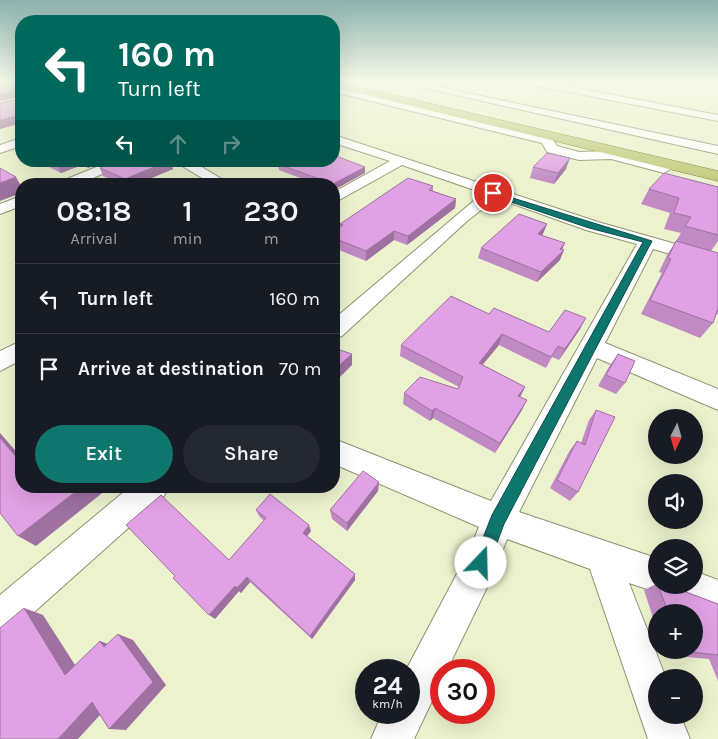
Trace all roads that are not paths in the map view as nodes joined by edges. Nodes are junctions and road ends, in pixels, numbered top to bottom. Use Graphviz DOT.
graph roads {
  1 [pos="443,115"];
  2 [pos="461,115"];
  3 [pos="500,115"];
  4 [pos="561,115"];
  5 [pos="340,142"];
  6 [pos="15,144"];
  7 [pos="0,149"];
  8 [pos="718,150"];
  9 [pos="401,160"];
  10 [pos="660,165"];
  11 [pos="718,166"];
  12 [pos="109,167"];
  13 [pos="192,167"];
  14 [pos="718,176"];
  15 [pos="82,178"];
  16 [pos="213,178"];
  17 [pos="718,189"];
  18 [pos="493,193"];
  19 [pos="340,195"];
  20 [pos="15,203"];
  21 [pos="0,209"];
  22 [pos="648,241"];
  23 [pos="718,262"];
  24 [pos="340,325"];
  25 [pos="592,347"];
  26 [pos="718,400"];
  27 [pos="340,453"];
  28 [pos="146,493"];
  29 [pos="498,520"];
  30 [pos="602,556"];
  31 [pos="648,572"];
  32 [pos="703,592"];
  33 [pos="718,597"];
  34 [pos="0,618"];
  35 [pos="648,683"];
  36 [pos="420,684"];
  37 [pos="399,724"];
  38 [pos="663,724"];
  39 [pos="392,739"];
  40 [pos="669,739"];
  1 -- 10 [label="street"];
  2 -- 10 [label="main road"];
  3 -- 11 [label="main road"];
  4 -- 8 [label="street"];
  5 -- 9 [label="street"];
  6 -- 7 [label="street"];
  9 -- 18 [label="street"];
  9 -- 19 [label="street"];
  10 -- 14 [label="main road"];
  10 -- 17 [label="street"];
  12 -- 15 [label="street"];
  13 -- 16 [label="street"];
  18 -- 22 [label="street"];
  18 -- 24 [label="street"];
  20 -- 21 [label="street"];
  22 -- 23 [label="street"];
  22 -- 25 [label="street"];
  25 -- 26 [label="street"];
  25 -- 29 [label="street"];
  27 -- 29 [label="street"];
  28 -- 34 [label="street"];
  29 -- 30 [label="street"];
  29 -- 36 [label="street"];
  30 -- 31 [label="street"];
  30 -- 35 [label="street"];
  32 -- 33 [label="street"];
  37 -- 39 [label="street"];
  38 -- 40 [label="street"];
}
